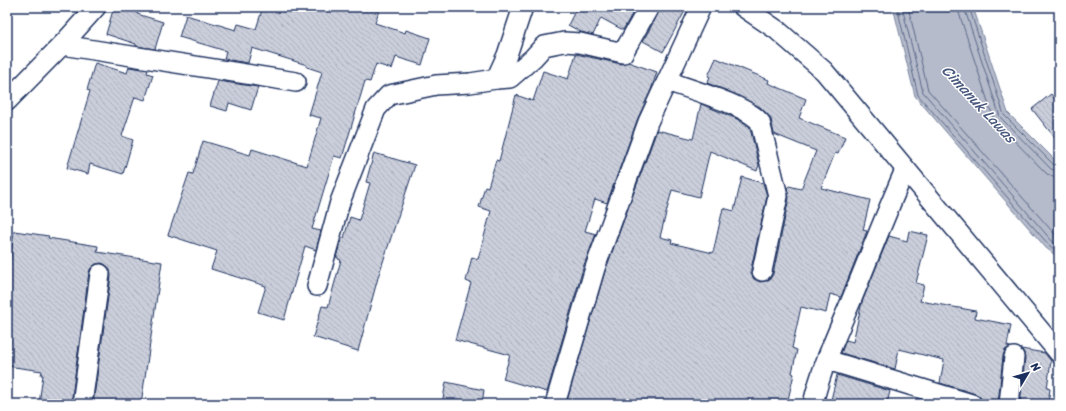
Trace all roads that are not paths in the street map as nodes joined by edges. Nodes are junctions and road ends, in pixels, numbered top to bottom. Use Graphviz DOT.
graph roads {
  1 [pos="96,7"];
  2 [pos="522,7"];
  3 [pos="649,7"];
  4 [pos="701,7"];
  5 [pos="743,7"];
  6 [pos="62,45"];
  7 [pos="496,79"];
  8 [pos="667,81"];
  9 [pos="296,82"];
  10 [pos="7,101"];
  11 [pos="906,170"];
  12 [pos="762,271"];
  13 [pos="100,274"];
  14 [pos="317,286"];
  15 [pos="1059,353"];
  16 [pos="1014,357"];
  17 [pos="827,360"];
  18 [pos="82,404"];
  19 [pos="555,404"];
  20 [pos="813,404"];
  21 [pos="972,404"];
  22 [pos="1009,404"];
  1 -- 6 [label="street"];
  2 -- 7 [label="street"];
  3 -- 7 [label="street"];
  4 -- 8 [label="street"];
  5 -- 11 [label="street"];
  6 -- 9 [label="street"];
  6 -- 10 [label="street"];
  7 -- 14 [label="street"];
  8 -- 12 [label="street"];
  8 -- 19 [label="street"];
  11 -- 15 [label="street"];
  11 -- 17 [label="street"];
  13 -- 18 [label="street"];
  16 -- 22 [label="street"];
  17 -- 20 [label="street"];
  17 -- 21 [label="street"];
}
